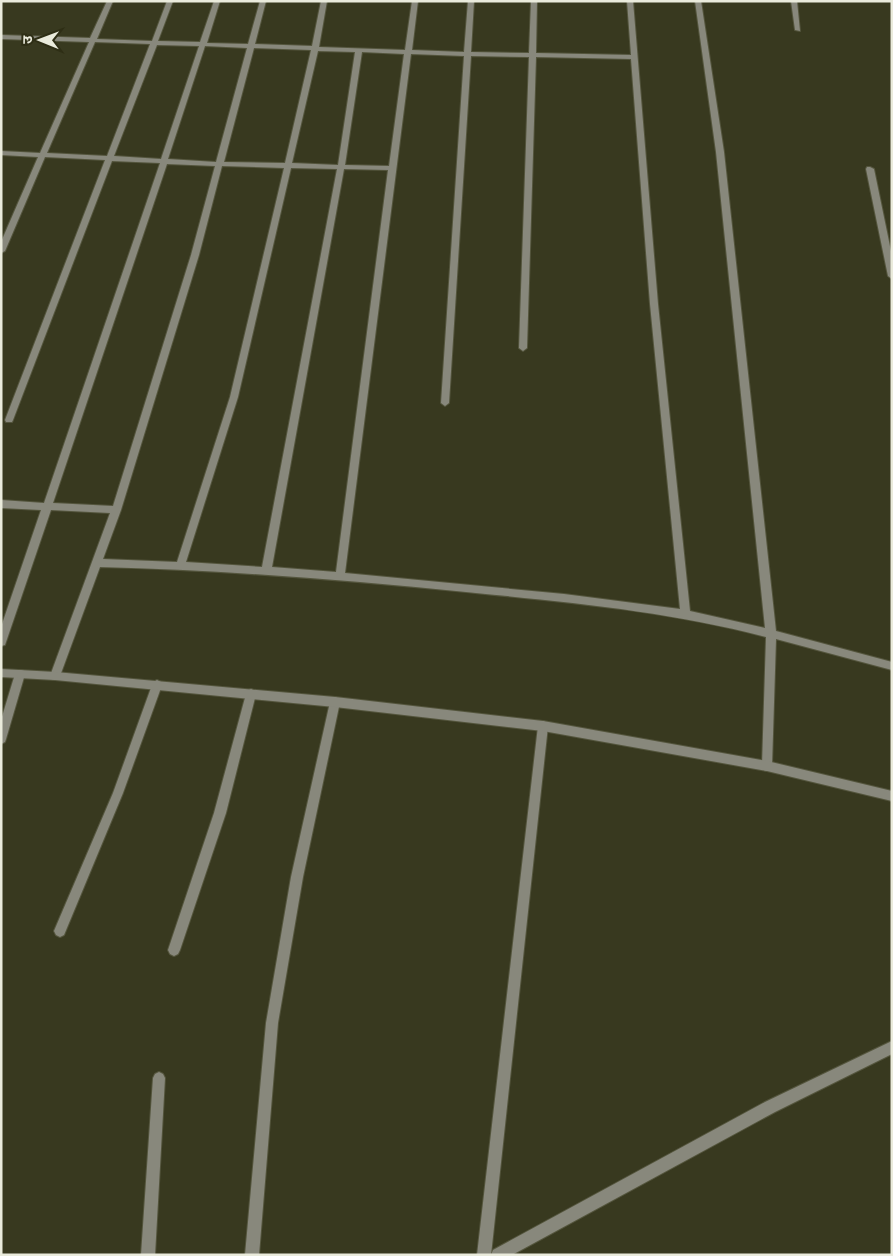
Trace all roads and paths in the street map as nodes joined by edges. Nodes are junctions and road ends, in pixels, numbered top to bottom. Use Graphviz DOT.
graph roads {
  1 [pos="110,1"];
  2 [pos="170,1"];
  3 [pos="217,1"];
  4 [pos="263,1"];
  5 [pos="324,1"];
  6 [pos="415,1"];
  7 [pos="471,1"];
  8 [pos="534,1"];
  9 [pos="630,1"];
  10 [pos="698,1"];
  11 [pos="794,1"];
  12 [pos="798,30"];
  13 [pos="1,37"];
  14 [pos="92,40"];
  15 [pos="154,44"];
  16 [pos="202,46"];
  17 [pos="250,48"];
  18 [pos="315,49"];
  19 [pos="359,50"];
  20 [pos="408,52"];
  21 [pos="467,54"];
  22 [pos="533,56"];
  23 [pos="634,57"];
  24 [pos="1,154"];
  25 [pos="44,154"];
  26 [pos="110,157"];
  27 [pos="164,160"];
  28 [pos="220,164"];
  29 [pos="287,166"];
  30 [pos="342,168"];
  31 [pos="392,168"];
  32 [pos="870,169"];
  33 [pos="1,251"];
  34 [pos="892,276"];
  35 [pos="522,348"];
  36 [pos="445,402"];
  37 [pos="8,420"];
  38 [pos="1,504"];
  39 [pos="48,507"];
  40 [pos="116,510"];
  41 [pos="97,563"];
  42 [pos="181,564"];
  43 [pos="266,572"];
  44 [pos="340,576"];
  45 [pos="685,614"];
  46 [pos="771,634"];
  47 [pos="1,642"];
  48 [pos="892,666"];
  49 [pos="1,673"];
  50 [pos="20,674"];
  51 [pos="54,676"];
  52 [pos="156,685"];
  53 [pos="251,694"];
  54 [pos="335,702"];
  55 [pos="543,726"];
  56 [pos="1,739"];
  57 [pos="766,766"];
  58 [pos="892,796"];
  59 [pos="60,931"];
  60 [pos="174,950"];
  61 [pos="892,1047"];
  62 [pos="159,1078"];
  63 [pos="148,1255"];
  64 [pos="252,1255"];
  65 [pos="484,1255"];
  66 [pos="498,1255"];
  1 -- 14 [label="street"];
  2 -- 15 [label="street"];
  3 -- 16 [label="street"];
  4 -- 17 [label="street"];
  5 -- 18 [label="street"];
  6 -- 20 [label="street"];
  7 -- 21 [label="street"];
  8 -- 22 [label="street"];
  9 -- 23 [label="street"];
  10 -- 46 [label="street"];
  11 -- 12 [label="street"];
  13 -- 14 [label="street"];
  14 -- 15 [label="street"];
  14 -- 25 [label="street"];
  15 -- 16 [label="street"];
  15 -- 26 [label="street"];
  16 -- 17 [label="street"];
  16 -- 27 [label="street"];
  17 -- 18 [label="street"];
  17 -- 28 [label="street"];
  18 -- 19 [label="street"];
  18 -- 29 [label="street"];
  19 -- 20 [label="street"];
  19 -- 30 [label="street"];
  20 -- 21 [label="street"];
  20 -- 31 [label="street"];
  21 -- 22 [label="street"];
  21 -- 36 [label="street"];
  22 -- 23 [label="street"];
  22 -- 35 [label="street"];
  23 -- 45 [label="street"];
  24 -- 25 [label="street"];
  25 -- 26 [label="street"];
  25 -- 33 [label="street"];
  26 -- 27 [label="street"];
  26 -- 37 [label="street"];
  27 -- 28 [label="street"];
  27 -- 39 [label="street"];
  28 -- 29 [label="street"];
  28 -- 40 [label="street"];
  29 -- 30 [label="street"];
  29 -- 42 [label="street"];
  30 -- 31 [label="street"];
  30 -- 43 [label="street"];
  31 -- 44 [label="street"];
  32 -- 34 [label="street"];
  38 -- 39 [label="street"];
  39 -- 40 [label="street"];
  39 -- 47 [label="street"];
  40 -- 41 [label="street"];
  41 -- 42 [label="street"];
  41 -- 51 [label="street"];
  42 -- 43 [label="street"];
  43 -- 44 [label="street"];
  44 -- 45 [label="street"];
  45 -- 46 [label="street"];
  46 -- 48 [label="street"];
  46 -- 57 [label="street"];
  49 -- 50 [label="street"];
  50 -- 51 [label="street"];
  50 -- 56 [label="street"];
  51 -- 52 [label="street"];
  52 -- 53 [label="street"];
  52 -- 59 [label="street"];
  53 -- 54 [label="street"];
  53 -- 60 [label="street"];
  54 -- 55 [label="street"];
  54 -- 64 [label="street"];
  55 -- 57 [label="street"];
  55 -- 65 [label="street"];
  57 -- 58 [label="street"];
  61 -- 66 [label="street"];
  62 -- 63 [label="street"];
}
